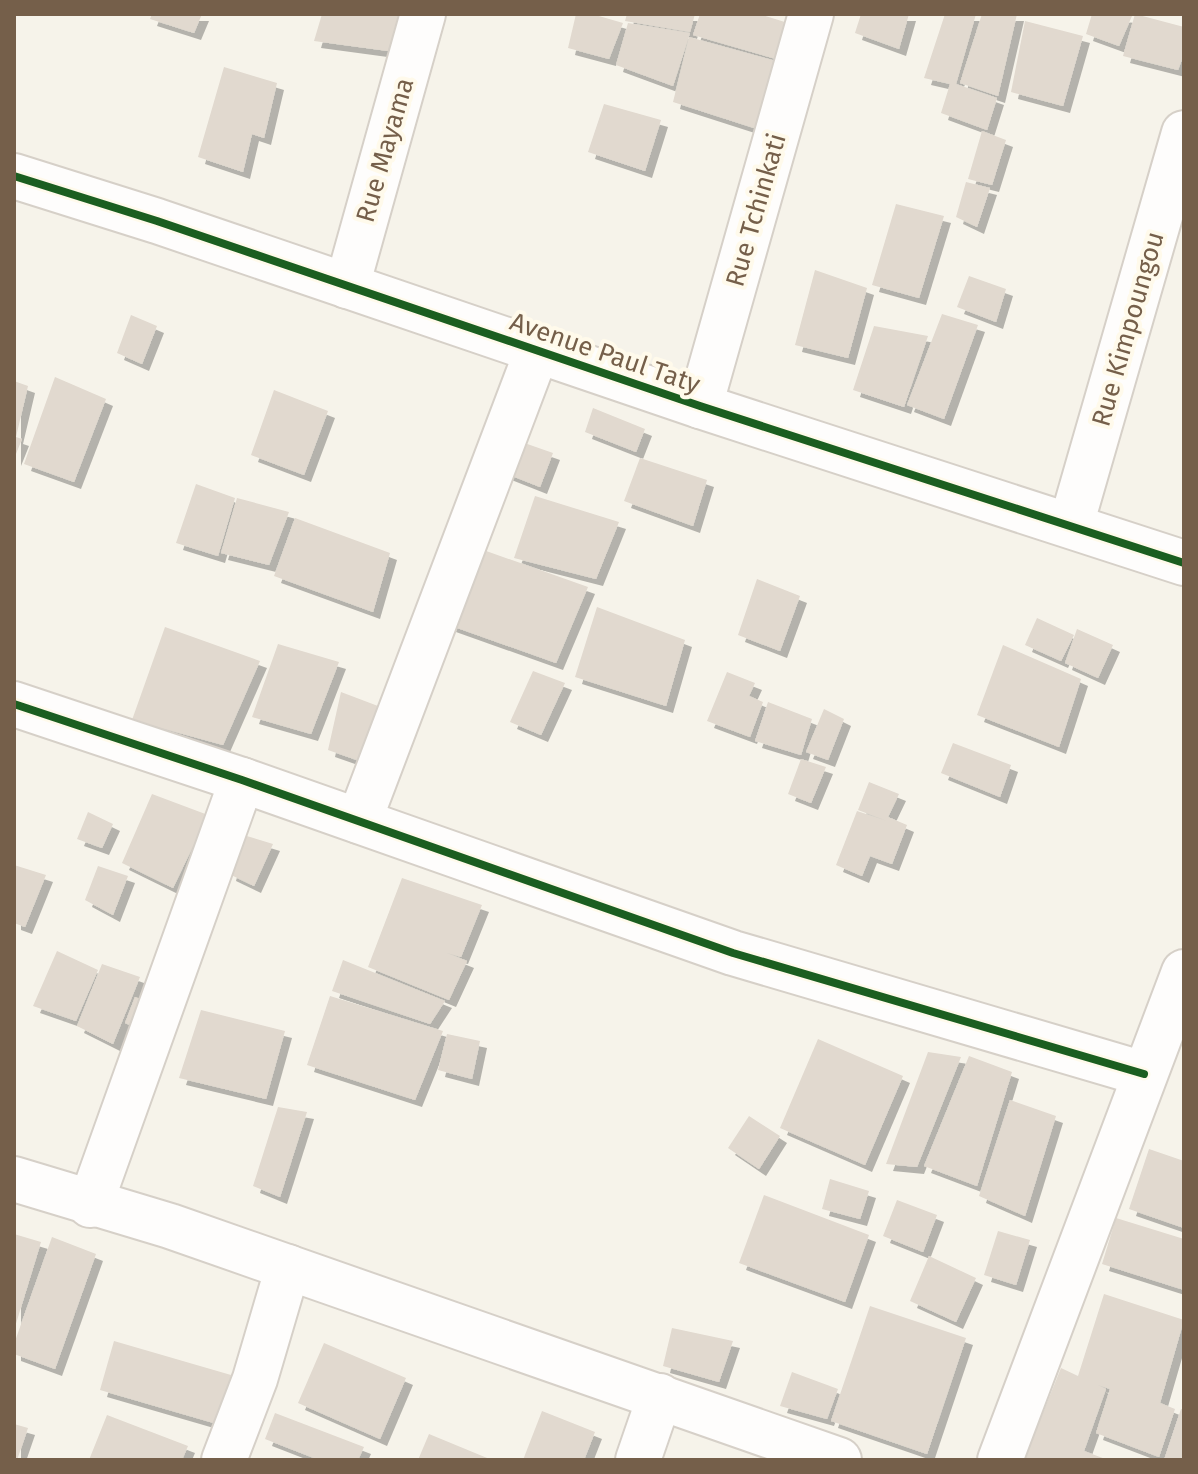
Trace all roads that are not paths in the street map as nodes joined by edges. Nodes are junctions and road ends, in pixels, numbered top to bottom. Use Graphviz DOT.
graph roads {
  1 [pos="423,14"];
  2 [pos="811,14"];
  3 [pos="1184,133"];
  4 [pos="14,176"];
  5 [pos="347,286"];
  6 [pos="537,351"];
  7 [pos="700,406"];
  8 [pos="1071,525"];
  9 [pos="1184,563"];
  10 [pos="14,704"];
  11 [pos="242,780"];
  12 [pos="359,821"];
  13 [pos="1184,972"];
  14 [pos="1144,1074"];
  15 [pos="14,1179"];
  16 [pos="90,1205"];
  17 [pos="288,1267"];
  18 [pos="660,1396"];
  19 [pos="224,1460"];
  20 [pos="638,1460"];
  21 [pos="839,1460"];
  22 [pos="1000,1460"];
  1 -- 5 [label="street, Rue Mayama"];
  2 -- 7 [label="street, Rue Tchinkati"];
  3 -- 8 [label="street, Rue Kimpoungou"];
  4 -- 5 [label="street, Avenue Paul Taty"];
  5 -- 6 [label="street, Avenue Paul Taty"];
  6 -- 7 [label="street, Avenue Paul Taty"];
  6 -- 12 [label="street"];
  7 -- 8 [label="street, Avenue Paul Taty"];
  8 -- 9 [label="street, Avenue Paul Taty"];
  10 -- 11 [label="street"];
  11 -- 12 [label="street"];
  11 -- 16 [label="street"];
  12 -- 14 [label="street"];
  13 -- 14 [label="street"];
  14 -- 22 [label="street"];
  15 -- 16 [label="street"];
  16 -- 17 [label="street"];
  17 -- 18 [label="street"];
  17 -- 19 [label="street"];
  18 -- 20 [label="street"];
  18 -- 21 [label="street"];
}
